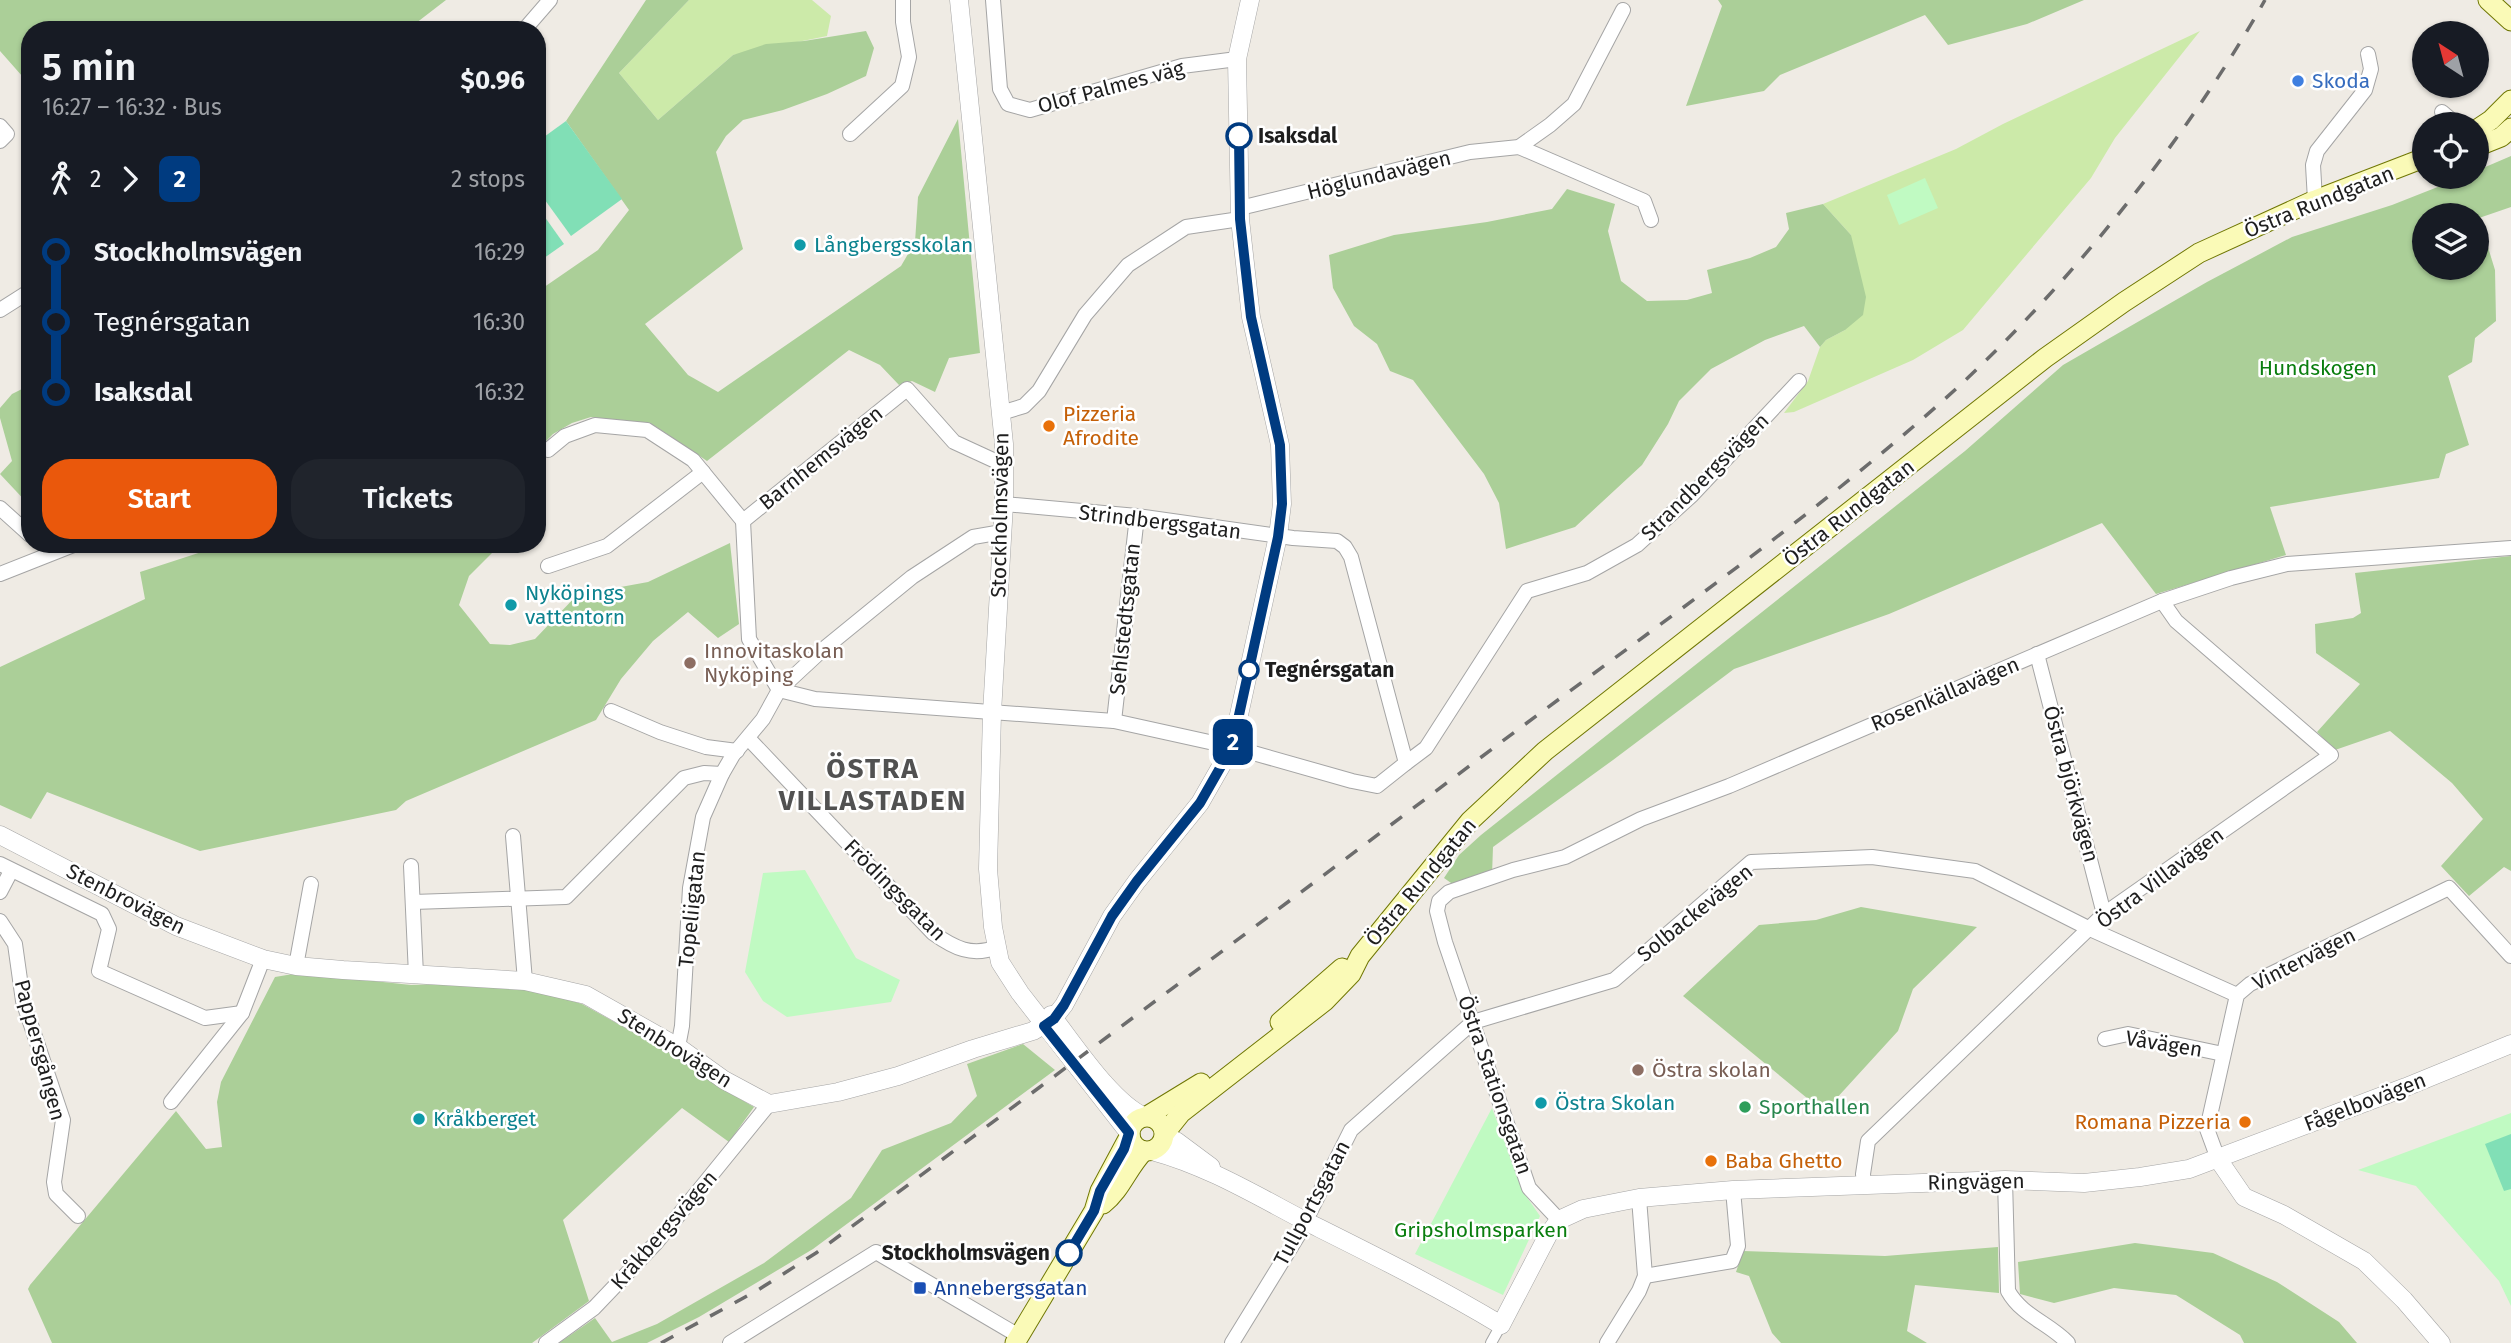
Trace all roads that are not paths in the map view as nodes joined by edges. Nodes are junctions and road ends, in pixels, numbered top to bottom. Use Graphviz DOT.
graph roads {
  1 [pos="550,0"];
  2 [pos="903,0"];
  3 [pos="959,0"];
  4 [pos="993,0"];
  5 [pos="1250,0"];
  6 [pos="2488,0"];
  7 [pos="2500,0"];
  8 [pos="1623,9"];
  9 [pos="2511,9"];
  10 [pos="532,21"];
  11 [pos="2511,21"];
  12 [pos="2368,54"];
  13 [pos="1237,59"];
  14 [pos="2511,100"];
  15 [pos="2511,114"];
  16 [pos="2489,121"];
  17 [pos="0,126"];
  18 [pos="2489,126"];
  19 [pos="2508,132"];
  20 [pos="850,134"];
  21 [pos="0,141"];
  22 [pos="2489,141"];
  23 [pos="1519,147"];
  24 [pos="2412,165"];
  25 [pos="2315,200"];
  26 [pos="1240,214"];
  27 [pos="1651,220"];
  28 [pos="21,297"];
  29 [pos="0,310"];
  30 [pos="1799,381"];
  31 [pos="1001,413"];
  32 [pos="548,450"];
  33 [pos="1004,465"];
  34 [pos="703,472"];
  35 [pos="1004,504"];
  36 [pos="0,508"];
  37 [pos="1137,516"];
  38 [pos="743,521"];
  39 [pos="21,527"];
  40 [pos="1002,532"];
  41 [pos="1278,537"];
  42 [pos="2511,548"];
  43 [pos="36,553"];
  44 [pos="548,566"];
  45 [pos="0,574"];
  46 [pos="2162,601"];
  47 [pos="2037,654"];
  48 [pos="779,690"];
  49 [pos="611,711"];
  50 [pos="992,713"];
  51 [pos="1114,721"];
  52 [pos="748,738"];
  53 [pos="1232,747"];
  54 [pos="737,751"];
  55 [pos="1406,763"];
  56 [pos="722,774"];
  57 [pos="0,835"];
  58 [pos="513,836"];
  59 [pos="411,866"];
  60 [pos="6,868"];
  61 [pos="311,884"];
  62 [pos="0,892"];
  63 [pos="519,897"];
  64 [pos="413,902"];
  65 [pos="2104,914"];
  66 [pos="0,921"];
  67 [pos="2090,929"];
  68 [pos="1446,942"];
  69 [pos="997,947"];
  70 [pos="2511,956"];
  71 [pos="1360,957"];
  72 [pos="262,959"];
  73 [pos="296,965"];
  74 [pos="416,975"];
  75 [pos="525,981"];
  76 [pos="2237,995"];
  77 [pos="242,1013"];
  78 [pos="1049,1022"];
  79 [pos="1474,1022"];
  80 [pos="2105,1039"];
  81 [pos="2511,1044"];
  82 [pos="678,1047"];
  83 [pos="2223,1055"];
  84 [pos="171,1102"];
  85 [pos="769,1104"];
  86 [pos="1146,1116"];
  87 [pos="1129,1134"];
  88 [pos="1156,1143"];
  89 [pos="2218,1159"];
  90 [pos="2006,1180"];
  91 [pos="1864,1185"];
  92 [pos="1733,1190"];
  93 [pos="1639,1198"];
  94 [pos="1094,1211"];
  95 [pos="78,1216"];
  96 [pos="1559,1220"];
  97 [pos="1305,1221"];
  98 [pos="1645,1276"];
  99 [pos="1501,1325"];
  100 [pos="1017,1339"];
  101 [pos="546,1343"];
  102 [pos="730,1343"];
  103 [pos="1232,1343"];
  104 [pos="1491,1343"];
  105 [pos="1607,1343"];
  106 [pos="2068,1343"];
  107 [pos="2441,1343"];
  1 -- 10 [label="street"];
  2 -- 20 [label="street"];
  3 -- 31 [label="street, Stockholmsvägen"];
  4 -- 13 [label="street, Olof Palmes väg"];
  5 -- 13 [label="street"];
  6 -- 11 [label="main road"];
  7 -- 9 [label="main road"];
  8 -- 23 [label="street"];
  12 -- 25 [label="street"];
  13 -- 26 [label="street"];
  14 -- 16 [label="main road"];
  15 -- 18 [label="main road"];
  17 -- 21 [label="street"];
  19 -- 22 [label="main road"];
  23 -- 26 [label="street, Höglundavägen"];
  23 -- 27 [label="street, Höglundavägen"];
  24 -- 25 [label="main road, Östra Rundgatan"];
  25 -- 71 [label="main road, Östra Rundgatan"];
  26 -- 31 [label="street, Höglundavägen"];
  26 -- 41 [label="street"];
  28 -- 29 [label="street"];
  30 -- 55 [label="street, Strandbergsvägen"];
  31 -- 33 [label="street, Stockholmsvägen"];
  32 -- 34 [label="street"];
  33 -- 35 [label="street, Stockholmsvägen"];
  33 -- 38 [label="street, Barnhemsvägen"];
  34 -- 38 [label="street"];
  34 -- 44 [label="street"];
  35 -- 37 [label="street, Strindbergsgatan"];
  35 -- 40 [label="street, Stockholmsvägen"];
  36 -- 39 [label="street"];
  37 -- 41 [label="street, Strindbergsgatan"];
  37 -- 51 [label="street, Sehlstedtsgatan"];
  38 -- 48 [label="street, Barnhemsvägen"];
  40 -- 48 [label="street"];
  40 -- 50 [label="street, Stockholmsvägen"];
  41 -- 53 [label="street"];
  41 -- 55 [label="street, Strindbergsgatan"];
  42 -- 46 [label="street, Rosenkällavägen"];
  43 -- 45 [label="street"];
  46 -- 47 [label="street, Rosenkällavägen"];
  46 -- 65 [label="street, Östra Villavägen"];
  47 -- 65 [label="street, Östra björkvägen"];
  47 -- 68 [label="street, Rosenkällavägen"];
  48 -- 50 [label="street"];
  48 -- 52 [label="street"];
  49 -- 54 [label="street"];
  50 -- 51 [label="street"];
  50 -- 69 [label="street, Stockholmsvägen"];
  51 -- 53 [label="street"];
  52 -- 54 [label="street"];
  52 -- 69 [label="street, Frödingsgatan"];
  53 -- 55 [label="street"];
  53 -- 78 [label="street"];
  54 -- 56 [label="street"];
  56 -- 63 [label="street"];
  56 -- 82 [label="street, Topeliigatan"];
  57 -- 72 [label="street, Stenbrovägen"];
  58 -- 63 [label="street"];
  59 -- 64 [label="street"];
  60 -- 62 [label="street"];
  60 -- 77 [label="street"];
  61 -- 73 [label="street"];
  63 -- 64 [label="street"];
  63 -- 75 [label="street"];
  64 -- 74 [label="street"];
  65 -- 67 [label="street, Östra Villavägen"];
  66 -- 95 [label="street, Pappersgången"];
  67 -- 76 [label="street, Solbackevägen"];
  67 -- 79 [label="street, Solbackevägen"];
  67 -- 91 [label="street, Östra Villavägen"];
  68 -- 79 [label="street, Östra Stationsgatan"];
  69 -- 78 [label="street"];
  70 -- 76 [label="street, Vintervägen"];
  71 -- 86 [label="main road, Östra Rundgatan"];
  71 -- 88 [label="main road, Östra Rundgatan"];
  72 -- 73 [label="street, Stenbrovägen"];
  72 -- 77 [label="street"];
  73 -- 74 [label="street, Stenbrovägen"];
  74 -- 75 [label="street, Stenbrovägen"];
  75 -- 82 [label="street, Stenbrovägen"];
  76 -- 83 [label="street, Vintervägen"];
  77 -- 84 [label="street"];
  78 -- 85 [label="street"];
  78 -- 86 [label="street"];
  78 -- 87 [label="street"];
  79 -- 96 [label="street, Östra Stationsgatan"];
  79 -- 97 [label="street, Tullportsgatan"];
  80 -- 83 [label="street, Våvägen"];
  81 -- 89 [label="street, Fågelbovägen"];
  82 -- 85 [label="street, Stenbrovägen"];
  83 -- 89 [label="street, Vintervägen"];
  85 -- 101 [label="street, Kråkbergsvägen"];
  86 -- 87 [label="main road"];
  86 -- 88 [label="main road"];
  87 -- 88 [label="main road"];
  87 -- 94 [label="main road"];
  88 -- 94 [label="main road, Östra Rundgatan"];
  88 -- 97 [label="street"];
  89 -- 90 [label="street, Ringvägen"];
  89 -- 107 [label="street"];
  90 -- 91 [label="street, Ringvägen"];
  90 -- 106 [label="street"];
  91 -- 92 [label="street, Ringvägen"];
  92 -- 93 [label="street, Ringvägen"];
  92 -- 98 [label="street"];
  93 -- 96 [label="street, Ringvägen"];
  93 -- 98 [label="street"];
  94 -- 100 [label="main road"];
  96 -- 99 [label="street"];
  97 -- 99 [label="street"];
  97 -- 103 [label="street, Tullportsgatan"];
  98 -- 105 [label="street"];
  99 -- 104 [label="street"];
  100 -- 102 [label="street"];
}
